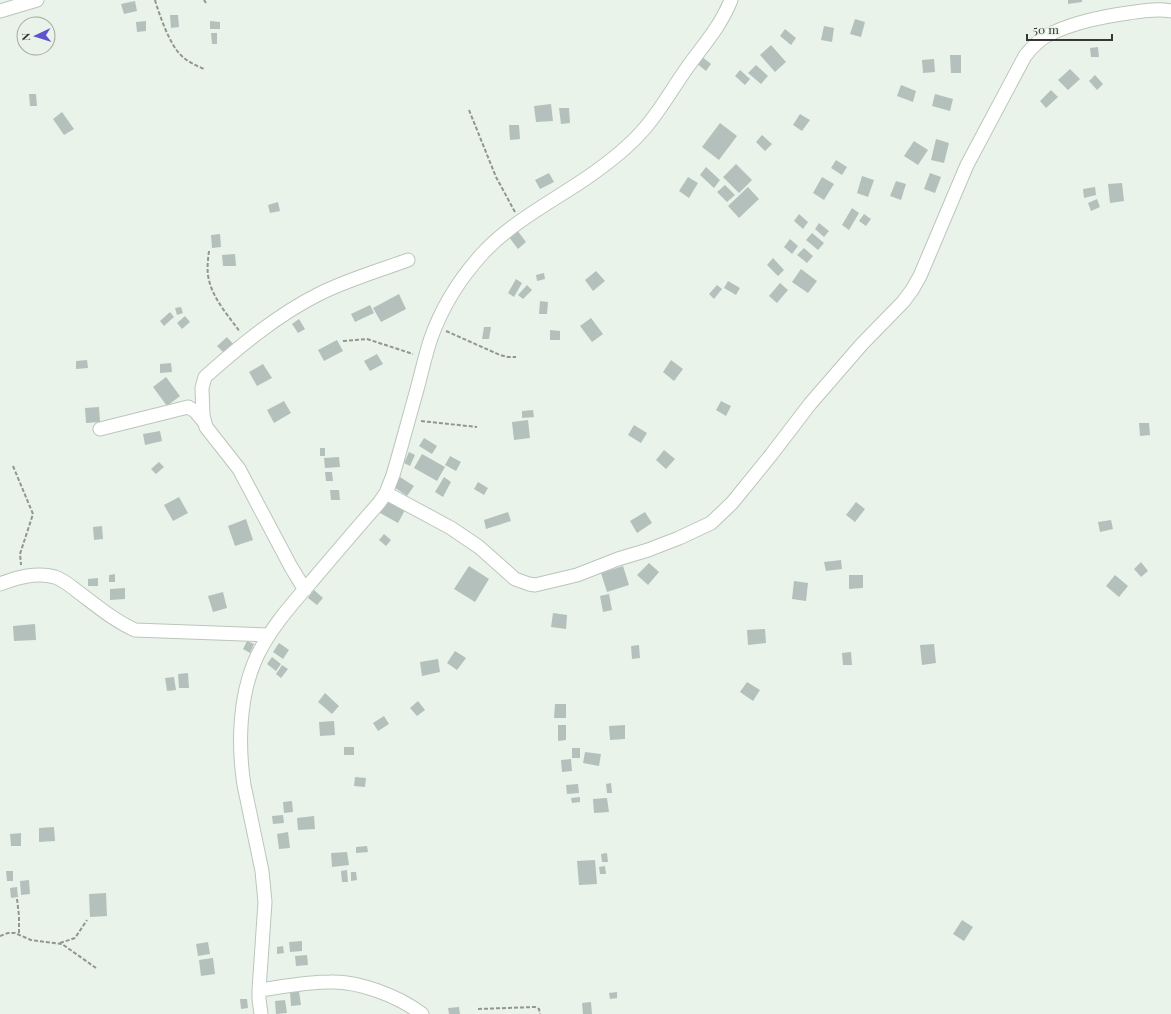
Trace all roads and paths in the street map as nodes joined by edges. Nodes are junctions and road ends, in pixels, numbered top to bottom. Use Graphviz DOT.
graph roads {
  1 [pos="37,0"];
  2 [pos="154,0"];
  3 [pos="204,0"];
  4 [pos="731,0"];
  5 [pos="206,3"];
  6 [pos="0,11"];
  7 [pos="1171,11"];
  8 [pos="204,69"];
  9 [pos="469,110"];
  10 [pos="520,221"];
  11 [pos="209,251"];
  12 [pos="408,260"];
  13 [pos="436,326"];
  14 [pos="246,341"];
  15 [pos="344,341"];
  16 [pos="516,357"];
  17 [pos="426,358"];
  18 [pos="408,420"];
  19 [pos="204,422"];
  20 [pos="477,427"];
  21 [pos="100,429"];
  22 [pos="13,466"];
  23 [pos="386,493"];
  24 [pos="22,576"];
  25 [pos="0,584"];
  26 [pos="304,590"];
  27 [pos="269,635"];
  28 [pos="17,899"];
  29 [pos="87,920"];
  30 [pos="19,934"];
  31 [pos="0,936"];
  32 [pos="59,944"];
  33 [pos="96,968"];
  34 [pos="259,990"];
  35 [pos="478,1009"];
  36 [pos="261,1014"];
  37 [pos="422,1014"];
  38 [pos="540,1014"];
  1 -- 6 [label="street"];
  2 -- 8 [label="path"];
  3 -- 5 [label="path"];
  4 -- 10 [label="street"];
  7 -- 23 [label="street"];
  9 -- 10 [label="path"];
  10 -- 13 [label="street"];
  11 -- 14 [label="path"];
  12 -- 14 [label="street"];
  13 -- 16 [label="path"];
  13 -- 17 [label="street"];
  14 -- 19 [label="street"];
  15 -- 17 [label="path"];
  17 -- 18 [label="street"];
  18 -- 20 [label="path"];
  18 -- 23 [label="street"];
  19 -- 21 [label="street"];
  19 -- 26 [label="street"];
  22 -- 24 [label="path"];
  23 -- 26 [label="street"];
  24 -- 25 [label="street"];
  24 -- 27 [label="street"];
  26 -- 27 [label="street"];
  27 -- 34 [label="street"];
  28 -- 30 [label="path"];
  29 -- 32 [label="path"];
  30 -- 31 [label="path"];
  30 -- 32 [label="path"];
  32 -- 33 [label="path"];
  34 -- 36 [label="street"];
  34 -- 37 [label="street"];
  35 -- 38 [label="path"];
}
